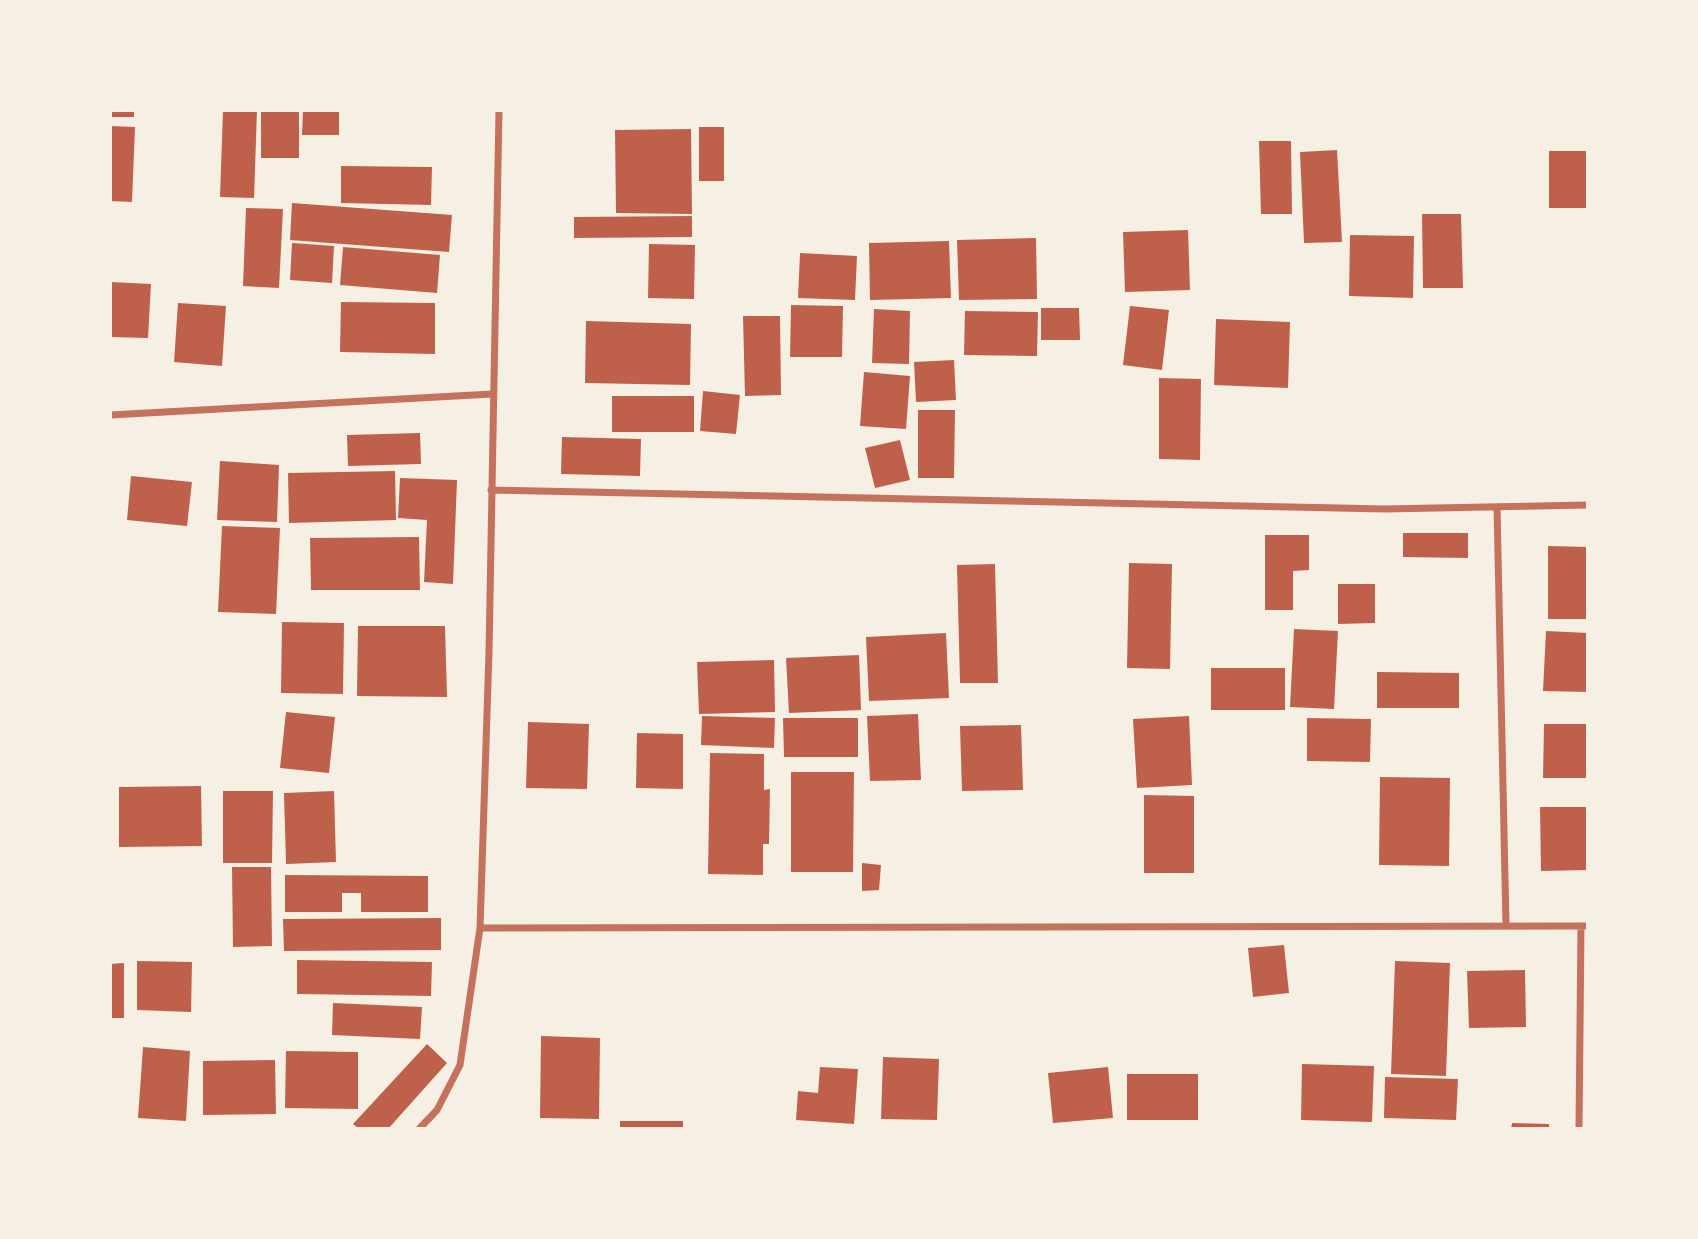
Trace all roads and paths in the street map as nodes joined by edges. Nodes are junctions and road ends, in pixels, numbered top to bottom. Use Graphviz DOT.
graph roads {
  1 [pos="499,110"];
  2 [pos="492,394"];
  3 [pos="110,415"];
  4 [pos="491,490"];
  5 [pos="1588,505"];
  6 [pos="1497,507"];
  7 [pos="1506,925"];
  8 [pos="1584,926"];
  9 [pos="480,928"];
  10 [pos="419,1129"];
  11 [pos="1580,1129"];
  1 -- 2 [label="street"];
  2 -- 3 [label="street"];
  2 -- 4 [label="street"];
  4 -- 6 [label="street"];
  4 -- 9 [label="street"];
  5 -- 6 [label="street"];
  6 -- 7 [label="street"];
  7 -- 8 [label="street"];
  7 -- 9 [label="street"];
  8 -- 11 [label="street"];
  9 -- 10 [label="street"];
}
